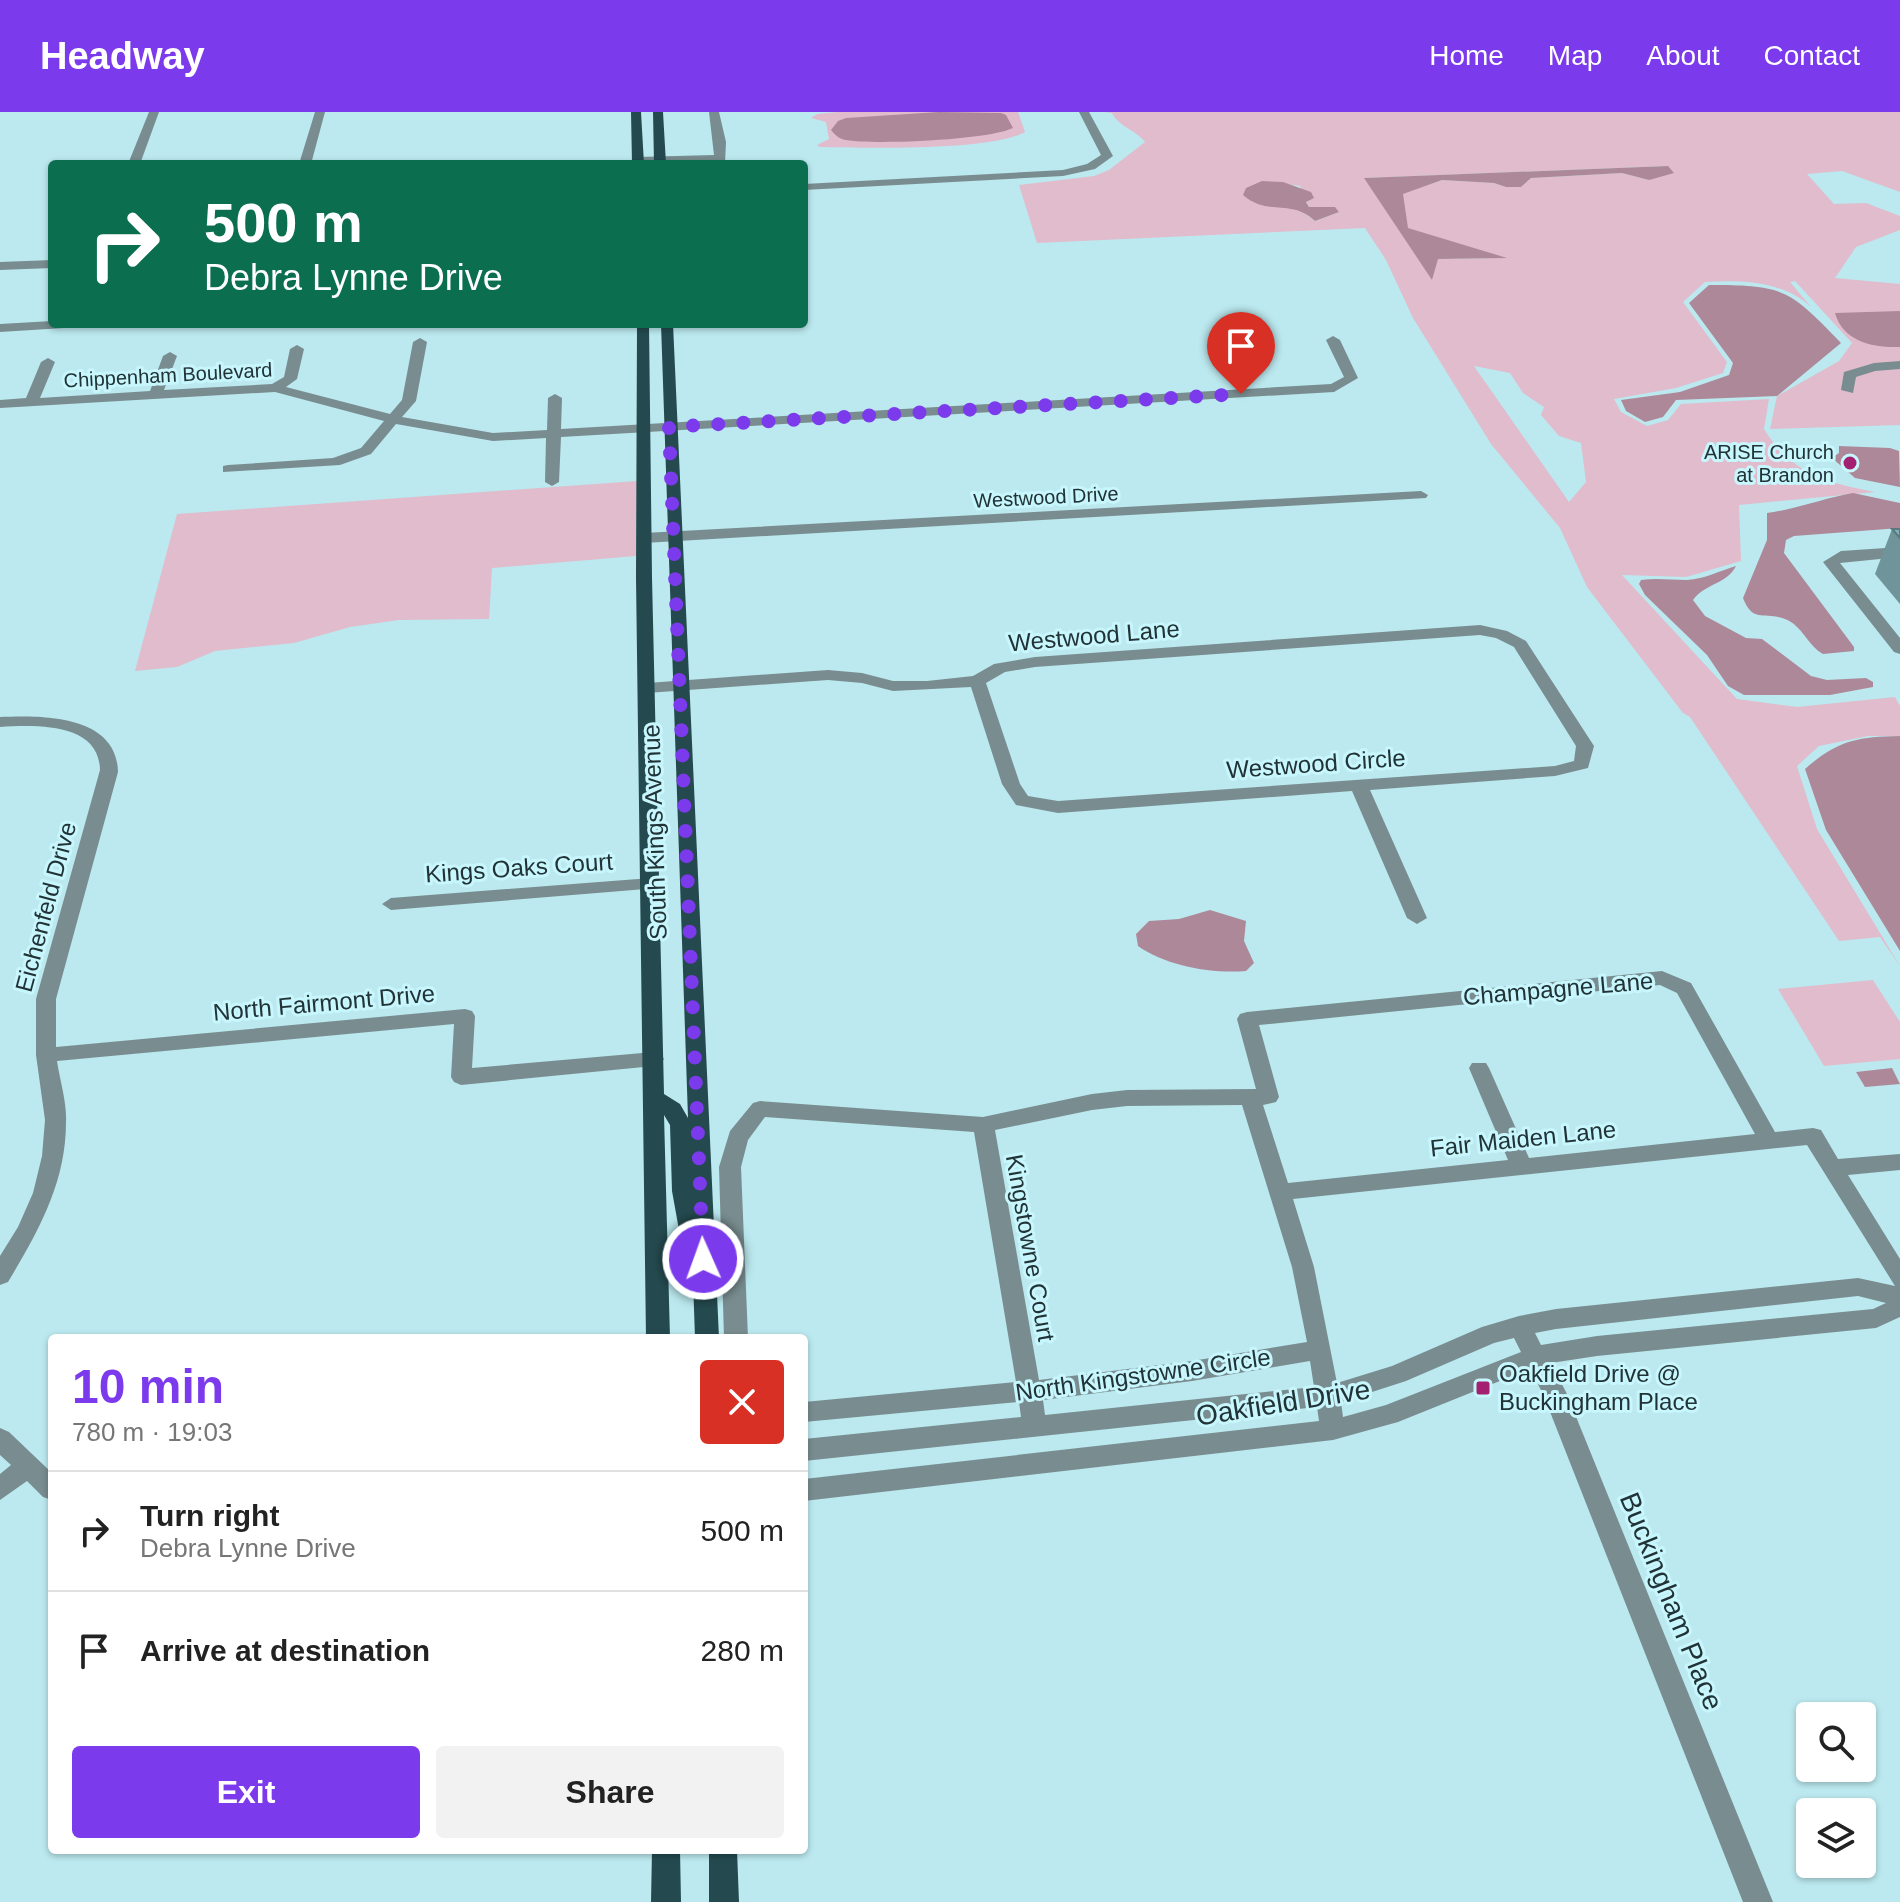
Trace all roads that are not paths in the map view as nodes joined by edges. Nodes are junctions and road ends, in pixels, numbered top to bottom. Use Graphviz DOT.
graph roads {
  1 [pos="154,112"];
  2 [pos="320,112"];
  3 [pos="636,112"];
  4 [pos="658,112"];
  5 [pos="714,112"];
  6 [pos="1084,112"];
  7 [pos="720,158"];
  8 [pos="136,160"];
  9 [pos="306,160"];
  10 [pos="638,160"];
  11 [pos="660,160"];
  12 [pos="808,187"];
  13 [pos="48,264"];
  14 [pos="0,266"];
  15 [pos="48,325"];
  16 [pos="0,328"];
  17 [pos="643,328"];
  18 [pos="667,328"];
  19 [pos="1333,340"];
  20 [pos="420,342"];
  21 [pos="297,349"];
  22 [pos="170,356"];
  23 [pos="48,362"];
  24 [pos="1900,365"];
  25 [pos="275,388"];
  26 [pos="1848,390"];
  27 [pos="156,394"];
  28 [pos="555,398"];
  29 [pos="31,402"];
  30 [pos="0,404"];
  31 [pos="398,418"];
  32 [pos="669,427"];
  33 [pos="645,428"];
  34 [pos="553,433"];
  35 [pos="228,469"];
  36 [pos="552,482"];
  37 [pos="1421,495"];
  38 [pos="673,536"];
  39 [pos="644,538"];
  40 [pos="1900,552"];
  41 [pos="1501,634"];
  42 [pos="1900,649"];
  43 [pos="977,681"];
  44 [pos="680,686"];
  45 [pos="647,688"];
  46 [pos="0,722"];
  47 [pos="1358,784"];
  48 [pos="651,884"];
  49 [pos="391,904"];
  50 [pos="1417,918"];
  51 [pos="46,1055"];
  52 [pos="654,1059"];
  53 [pos="1479,1068"];
  54 [pos="1250,1097"];
  55 [pos="655,1099"];
  56 [pos="983,1125"];
  57 [pos="1769,1140"];
  58 [pos="1900,1162"];
  59 [pos="1521,1165"];
  60 [pos="1832,1168"];
  61 [pos="1282,1192"];
  62 [pos="0,1276"];
  63 [pos="1900,1279"];
  64 [pos="1900,1297"];
  65 [pos="1900,1307"];
  66 [pos="1519,1326"];
  67 [pos="706,1327"];
  68 [pos="658,1334"];
  69 [pos="736,1334"];
  70 [pos="1320,1349"];
  71 [pos="1536,1356"];
  72 [pos="1028,1392"];
  73 [pos="1328,1396"];
  74 [pos="808,1412"];
  75 [pos="1035,1426"];
  76 [pos="1333,1430"];
  77 [pos="0,1439"];
  78 [pos="808,1450"];
  79 [pos="40,1470"];
  80 [pos="0,1489"];
  81 [pos="808,1490"];
  82 [pos="666,1854"];
  83 [pos="723,1854"];
  84 [pos="666,1902"];
  85 [pos="724,1902"];
  86 [pos="1758,1902"];
  1 -- 8 [label="street"];
  2 -- 9 [label="street"];
  3 -- 10 [label="main road"];
  4 -- 11 [label="main road"];
  5 -- 7 [label="street"];
  6 -- 12 [label="street"];
  7 -- 11 [label="street"];
  13 -- 14 [label="street"];
  15 -- 16 [label="street"];
  17 -- 33 [label="main road, South Kings Avenue"];
  18 -- 32 [label="main road, South Kings Avenue"];
  19 -- 32 [label="street, Chippenham Boulevard"];
  20 -- 31 [label="street"];
  21 -- 25 [label="street"];
  22 -- 27 [label="street"];
  23 -- 29 [label="street"];
  24 -- 26 [label="street"];
  25 -- 27 [label="street, Chippenham Boulevard"];
  25 -- 31 [label="street, Chippenham Boulevard"];
  27 -- 29 [label="street, Chippenham Boulevard"];
  28 -- 34 [label="street"];
  29 -- 30 [label="street, Chippenham Boulevard"];
  31 -- 34 [label="street, Chippenham Boulevard"];
  31 -- 35 [label="street"];
  32 -- 33 [label="street, Chippenham Boulevard"];
  32 -- 38 [label="main road, South Kings Avenue"];
  33 -- 34 [label="street, Chippenham Boulevard"];
  33 -- 39 [label="main road, South Kings Avenue"];
  34 -- 36 [label="street"];
  37 -- 38 [label="street, Westwood Drive"];
  38 -- 39 [label="street, Westwood Drive"];
  38 -- 44 [label="main road, South Kings Avenue"];
  39 -- 45 [label="main road, South Kings Avenue"];
  40 -- 42 [label="street"];
  41 -- 43 [label="street, Westwood Lane"];
  41 -- 47 [label="street, Westwood Circle"];
  43 -- 44 [label="street, Westwood Lane"];
  43 -- 47 [label="street, Westwood Circle"];
  44 -- 45 [label="street, Westwood Lane"];
  44 -- 67 [label="main road, South Kings Avenue"];
  45 -- 48 [label="main road, South Kings Avenue"];
  46 -- 51 [label="street, Eichenfeld Drive"];
  47 -- 50 [label="street"];
  48 -- 49 [label="street, Kings Oaks Court"];
  48 -- 52 [label="main road, South Kings Avenue"];
  51 -- 52 [label="street, North Fairmont Drive"];
  51 -- 62 [label="street, Eichenfeld Drive"];
  52 -- 55 [label="main road, South Kings Avenue"];
  53 -- 59 [label="street"];
  54 -- 56 [label="street"];
  54 -- 57 [label="street, Champagne Lane"];
  54 -- 61 [label="street"];
  55 -- 67 [label="main road"];
  55 -- 68 [label="main road, South Kings Avenue"];
  56 -- 69 [label="street"];
  56 -- 72 [label="street, Kingstowne Court"];
  57 -- 59 [label="street, Fair Maiden Lane"];
  57 -- 60 [label="street"];
  58 -- 60 [label="street"];
  59 -- 61 [label="street, Fair Maiden Lane"];
  60 -- 63 [label="street"];
  61 -- 70 [label="street"];
  64 -- 66 [label="street, Oakfield Drive"];
  65 -- 71 [label="street, Oakfield Drive"];
  66 -- 71 [label="street, Buckingham Place"];
  66 -- 73 [label="street, Oakfield Drive"];
  70 -- 72 [label="street, North Kingstowne Circle"];
  70 -- 73 [label="street"];
  71 -- 76 [label="street, Oakfield Drive"];
  71 -- 86 [label="street, Buckingham Place"];
  72 -- 74 [label="street, North Kingstowne Circle"];
  72 -- 75 [label="street, Kingstowne Court"];
  73 -- 75 [label="street, Oakfield Drive"];
  73 -- 76 [label="street"];
  75 -- 78 [label="street, Oakfield Drive"];
  76 -- 81 [label="street, Oakfield Drive"];
  77 -- 79 [label="street"];
  79 -- 80 [label="street"];
  82 -- 84 [label="main road"];
  83 -- 85 [label="main road"];
}
